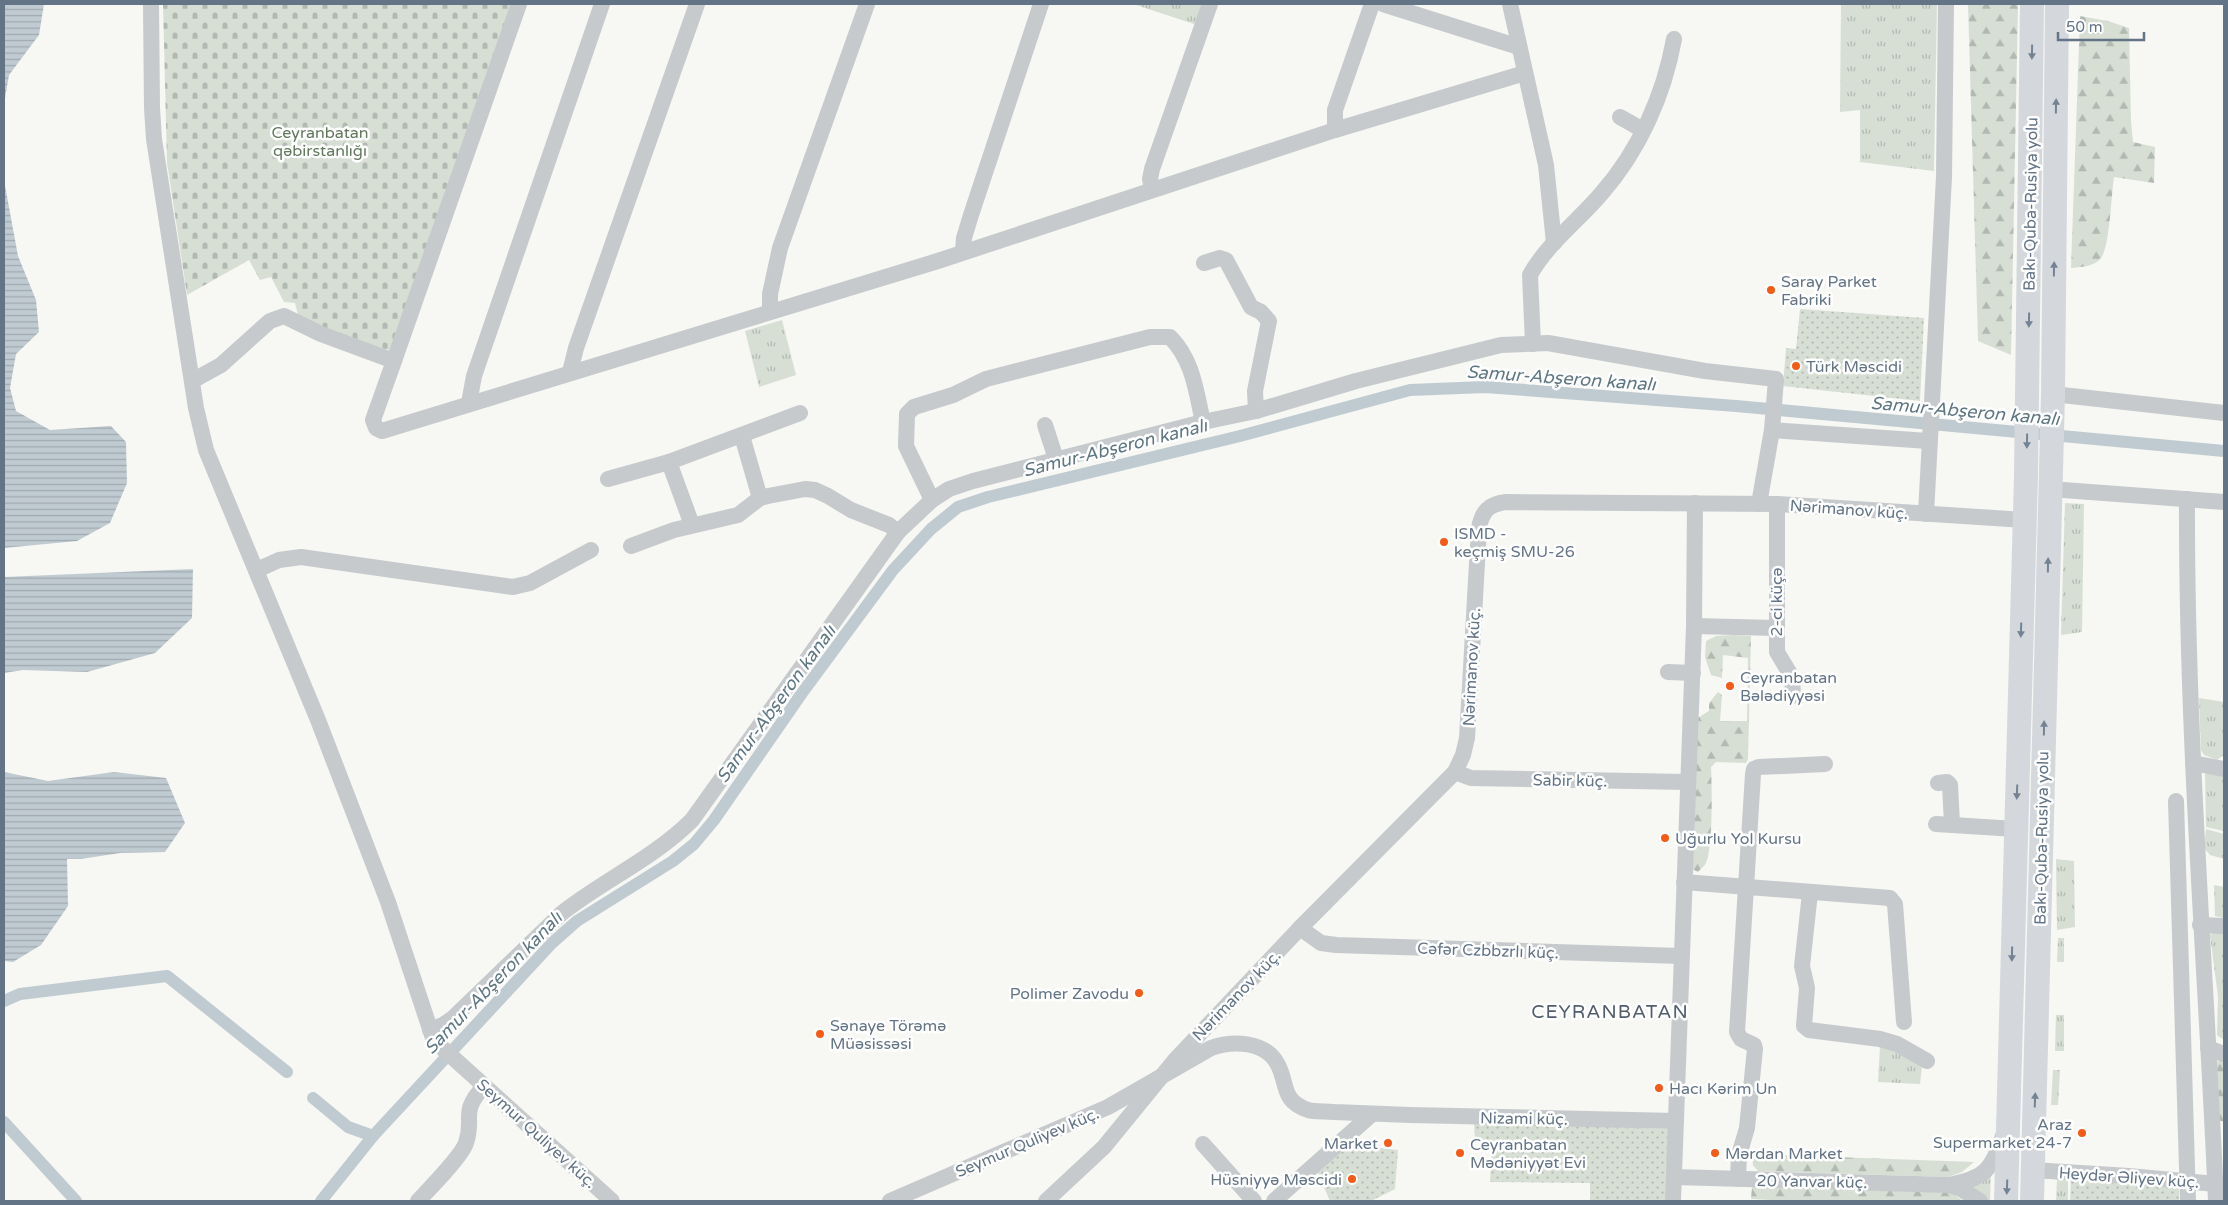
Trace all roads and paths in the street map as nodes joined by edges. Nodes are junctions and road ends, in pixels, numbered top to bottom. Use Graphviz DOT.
graph roads {
  1 [pos="150,4"];
  2 [pos="519,4"];
  3 [pos="602,4"];
  4 [pos="697,4"];
  5 [pos="867,4"];
  6 [pos="1041,4"];
  7 [pos="1210,4"];
  8 [pos="1372,4"];
  9 [pos="1383,4"];
  10 [pos="1510,4"];
  11 [pos="1946,4"];
  12 [pos="2032,4"];
  13 [pos="2057,4"];
  14 [pos="1674,39"];
  15 [pos="1519,47"];
  16 [pos="1525,73"];
  17 [pos="1620,117"];
  18 [pos="1335,130"];
  19 [pos="1643,130"];
  20 [pos="1152,189"];
  21 [pos="1554,243"];
  22 [pos="963,251"];
  23 [pos="1204,263"];
  24 [pos="770,312"];
  25 [pos="1533,344"];
  26 [pos="394,360"];
  27 [pos="570,372"];
  28 [pos="192,381"];
  29 [pos="2052,400"];
  30 [pos="469,403"];
  31 [pos="1256,411"];
  32 [pos="800,413"];
  33 [pos="2224,413"];
  34 [pos="1203,422"];
  35 [pos="1045,425"];
  36 [pos="1772,430"];
  37 [pos="742,436"];
  38 [pos="1929,440"];
  39 [pos="1056,459"];
  40 [pos="669,462"];
  41 [pos="608,479"];
  42 [pos="2050,482"];
  43 [pos="760,498"];
  44 [pos="932,500"];
  45 [pos="2187,500"];
  46 [pos="2224,502"];
  47 [pos="1695,503"];
  48 [pos="1759,504"];
  49 [pos="1777,504"];
  50 [pos="1926,514"];
  51 [pos="2025,520"];
  52 [pos="692,525"];
  53 [pos="898,532"];
  54 [pos="631,546"];
  55 [pos="591,550"];
  56 [pos="257,570"];
  57 [pos="1694,626"];
  58 [pos="1776,628"];
  59 [pos="1668,672"];
  60 [pos="1692,673"];
  61 [pos="1793,696"];
  62 [pos="2193,763"];
  63 [pos="1825,764"];
  64 [pos="2224,769"];
  65 [pos="1455,772"];
  66 [pos="1687,782"];
  67 [pos="1938,783"];
  68 [pos="2176,801"];
  69 [pos="2016,829"];
  70 [pos="1684,882"];
  71 [pos="1746,887"];
  72 [pos="1810,892"];
  73 [pos="2200,925"];
  74 [pos="2224,926"];
  75 [pos="1300,928"];
  76 [pos="1681,956"];
  77 [pos="1904,1022"];
  78 [pos="430,1030"];
  79 [pos="2208,1048"];
  80 [pos="2224,1054"];
  81 [pos="1927,1061"];
  82 [pos="1162,1077"];
  83 [pos="484,1086"];
  84 [pos="1372,1114"];
  85 [pos="1676,1121"];
  86 [pos="2008,1122"];
  87 [pos="1203,1144"];
  88 [pos="2032,1170"];
  89 [pos="1674,1177"];
  90 [pos="1738,1179"];
  91 [pos="2188,1181"];
  92 [pos="1949,1184"];
  93 [pos="2220,1185"];
  94 [pos="418,1201"];
  95 [pos="612,1201"];
  96 [pos="890,1201"];
  97 [pos="1046,1201"];
  98 [pos="1254,1201"];
  99 [pos="1274,1201"];
  100 [pos="1673,1201"];
  101 [pos="1980,1201"];
  102 [pos="2006,1201"];
  103 [pos="2032,1201"];
  104 [pos="2188,1201"];
  105 [pos="2216,1201"];
  1 -- 28 [label="street, Seymur Quliyev küç."];
  2 -- 26 [label="street"];
  3 -- 30 [label="street"];
  4 -- 27 [label="street"];
  5 -- 24 [label="street"];
  6 -- 22 [label="street"];
  7 -- 20 [label="street"];
  8 -- 18 [label="street"];
  9 -- 15 [label="street"];
  10 -- 15 [label="street"];
  11 -- 38 [label="street"];
  12 -- 51 [label="highway, Bakı-Quba-Rusiya yolu, one-way"];
  29 -- 13 [label="highway, Bakı-Quba-Rusiya yolu, one-way"];
  14 -- 19 [label="street"];
  15 -- 16 [label="street"];
  16 -- 18 [label="street"];
  16 -- 21 [label="street"];
  17 -- 19 [label="street"];
  18 -- 20 [label="street"];
  19 -- 21 [label="street"];
  20 -- 22 [label="street"];
  21 -- 25 [label="street"];
  22 -- 24 [label="street"];
  23 -- 31 [label="street"];
  24 -- 27 [label="street"];
  25 -- 31 [label="street"];
  25 -- 36 [label="street"];
  26 -- 28 [label="street"];
  26 -- 30 [label="street"];
  27 -- 30 [label="street"];
  28 -- 56 [label="street, Seymur Quliyev küç."];
  29 -- 33 [label="street"];
  29 -- 42 [label="highway, Bakı-Quba-Rusiya yolu"];
  31 -- 34 [label="street"];
  32 -- 37 [label="street"];
  34 -- 39 [label="street"];
  34 -- 44 [label="street"];
  35 -- 39 [label="street"];
  36 -- 38 [label="street"];
  36 -- 48 [label="street"];
  37 -- 40 [label="street"];
  37 -- 43 [label="street"];
  38 -- 50 [label="street"];
  39 -- 44 [label="street"];
  40 -- 41 [label="street"];
  40 -- 52 [label="street"];
  42 -- 45 [label="street"];
  88 -- 42 [label="highway, Bakı-Quba-Rusiya yolu, one-way"];
  43 -- 52 [label="street"];
  43 -- 53 [label="street"];
  44 -- 53 [label="street"];
  45 -- 46 [label="street"];
  45 -- 62 [label="street"];
  47 -- 48 [label="street, Nərimanov küç."];
  47 -- 57 [label="street"];
  47 -- 65 [label="street, Nərimanov küç."];
  48 -- 49 [label="street, Nərimanov küç."];
  49 -- 50 [label="street, Nərimanov küç."];
  49 -- 58 [label="street, 2-ci küçə"];
  50 -- 51 [label="street, Nərimanov küç."];
  51 -- 69 [label="highway, Bakı-Quba-Rusiya yolu, one-way"];
  52 -- 54 [label="street"];
  53 -- 78 [label="street"];
  55 -- 56 [label="street"];
  56 -- 78 [label="street, Seymur Quliyev küç."];
  57 -- 58 [label="street"];
  57 -- 60 [label="street"];
  58 -- 61 [label="street, 2-ci küçə"];
  59 -- 60 [label="street"];
  60 -- 66 [label="street"];
  62 -- 64 [label="street"];
  62 -- 73 [label="street"];
  63 -- 71 [label="street"];
  65 -- 66 [label="street, Sabir küç."];
  65 -- 75 [label="street, Nərimanov küç."];
  66 -- 70 [label="street"];
  67 -- 69 [label="street"];
  68 -- 91 [label="street"];
  69 -- 86 [label="highway, Bakı-Quba-Rusiya yolu, one-way"];
  70 -- 71 [label="street"];
  70 -- 76 [label="street"];
  71 -- 72 [label="street"];
  71 -- 90 [label="street"];
  72 -- 77 [label="street"];
  72 -- 81 [label="street"];
  73 -- 74 [label="street"];
  73 -- 79 [label="street"];
  75 -- 76 [label="street, Cəfər Czbbzrlı küç."];
  75 -- 82 [label="street, Nərimanov küç."];
  76 -- 85 [label="street"];
  78 -- 83 [label="street, Seymur Quliyev küç."];
  79 -- 80 [label="street"];
  79 -- 93 [label="street"];
  82 -- 84 [label="street, Nizami küç."];
  82 -- 96 [label="street, Seymur Quliyev küç."];
  82 -- 97 [label="street, Nərimanov küç."];
  83 -- 94 [label="street"];
  83 -- 95 [label="street, Seymur Quliyev küç."];
  84 -- 85 [label="street, Nizami küç."];
  84 -- 99 [label="street"];
  85 -- 89 [label="street"];
  86 -- 92 [label="street"];
  86 -- 102 [label="highway, Bakı-Quba-Rusiya yolu, one-way"];
  87 -- 98 [label="street"];
  88 -- 91 [label="street, Heydər Əliyev küç."];
  88 -- 103 [label="highway, Bakı-Quba-Rusiya yolu"];
  89 -- 90 [label="street, 20 Yanvar küç."];
  89 -- 100 [label="street"];
  90 -- 92 [label="street, 20 Yanvar küç."];
  91 -- 93 [label="street, Heydər Əliyev küç."];
  91 -- 104 [label="street"];
  92 -- 101 [label="street"];
  93 -- 105 [label="street"];
}
